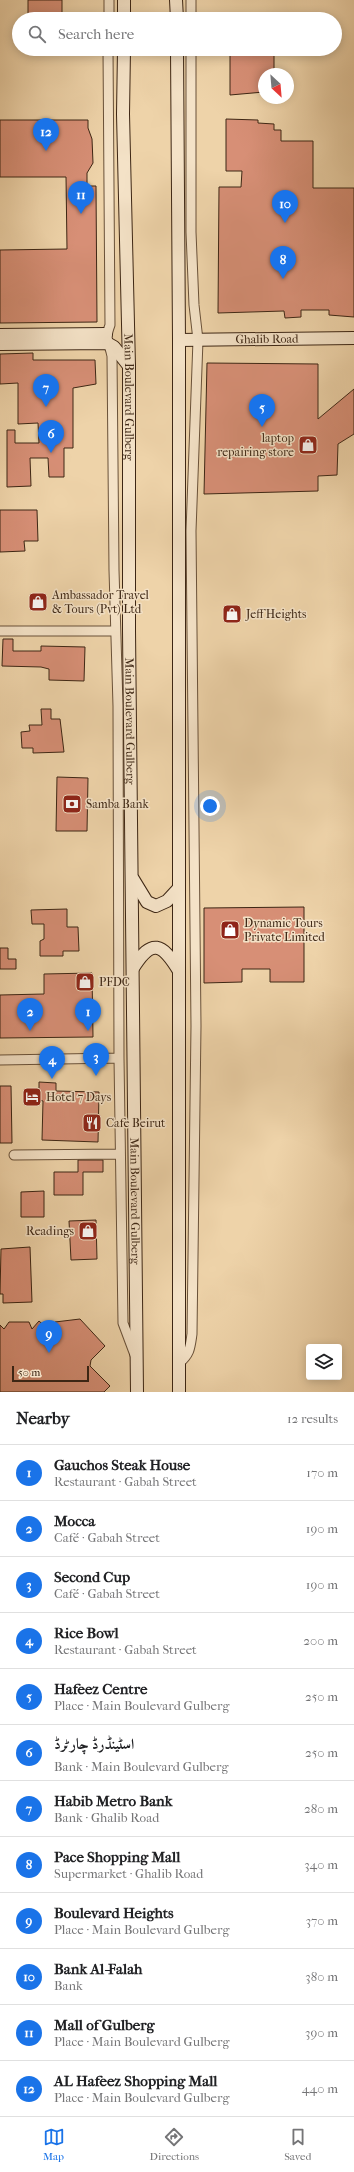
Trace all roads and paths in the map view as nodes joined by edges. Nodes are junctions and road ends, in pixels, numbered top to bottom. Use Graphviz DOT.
graph roads {
  1 [pos="109,0"];
  2 [pos="124,0"];
  3 [pos="176,0"];
  4 [pos="191,0"];
  5 [pos="108,12"];
  6 [pos="124,12"];
  7 [pos="177,12"];
  8 [pos="191,12"];
  9 [pos="108,56"];
  10 [pos="124,56"];
  11 [pos="177,56"];
  12 [pos="191,56"];
  13 [pos="0,335"];
  14 [pos="354,338"];
  15 [pos="107,339"];
  16 [pos="179,340"];
  17 [pos="198,340"];
  18 [pos="0,344"];
  19 [pos="129,366"];
  20 [pos="115,630"];
  21 [pos="0,631"];
  22 [pos="132,877"];
  23 [pos="179,888"];
  24 [pos="133,968"];
  25 [pos="179,972"];
  26 [pos="119,1058"];
  27 [pos="0,1060"];
  28 [pos="120,1154"];
  29 [pos="14,1155"];
  30 [pos="136,1358"];
  31 [pos="179,1363"];
  32 [pos="137,1392"];
  33 [pos="179,1392"];
  1 -- 5 [label="street"];
  2 -- 6 [label="main road"];
  3 -- 7 [label="main road"];
  4 -- 8 [label="street"];
  9 -- 15 [label="street"];
  10 -- 19 [label="main road, Main Boulevard Gulberg"];
  11 -- 16 [label="main road"];
  12 -- 17 [label="street"];
  13 -- 15 [label="main road"];
  14 -- 17 [label="main road, Ghalib Road"];
  15 -- 18 [label="main road"];
  15 -- 19 [label="main road"];
  15 -- 20 [label="street"];
  16 -- 17 [label="main road, Ghalib Road"];
  16 -- 23 [label="main road"];
  17 -- 31 [label="street"];
  19 -- 22 [label="main road, Main Boulevard Gulberg"];
  20 -- 21 [label="street"];
  20 -- 26 [label="street"];
  22 -- 23 [label="main road"];
  22 -- 24 [label="main road, Main Boulevard Gulberg"];
  23 -- 25 [label="main road"];
  24 -- 25 [label="main road"];
  24 -- 30 [label="main road, Main Boulevard Gulberg"];
  25 -- 31 [label="main road"];
  26 -- 27 [label="street"];
  26 -- 28 [label="street"];
  28 -- 29 [label="street"];
  28 -- 30 [label="street"];
  30 -- 32 [label="main road, Main Boulevard Gulberg"];
  31 -- 33 [label="main road"];
}
